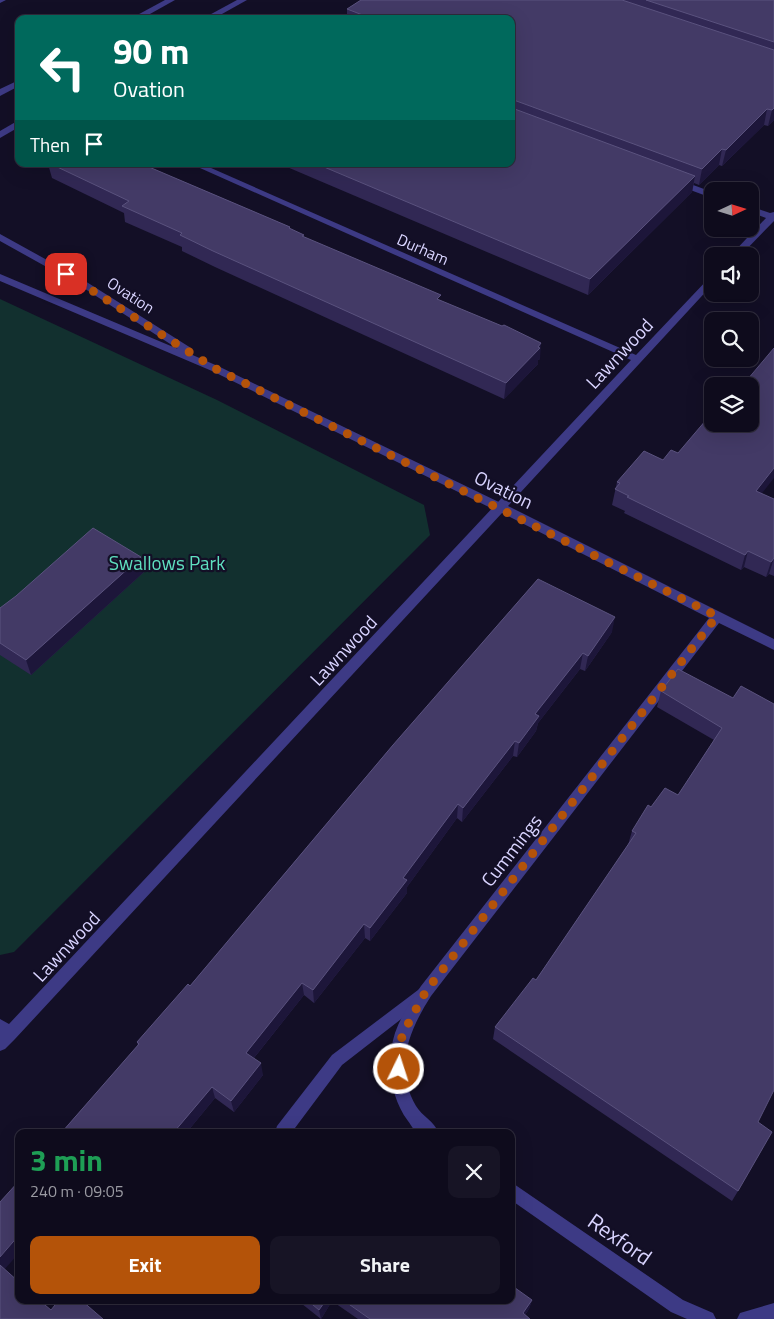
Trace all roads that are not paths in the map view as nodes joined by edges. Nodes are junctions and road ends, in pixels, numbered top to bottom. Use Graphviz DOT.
graph roads {
  1 [pos="171,0"];
  2 [pos="243,0"];
  3 [pos="142,15"];
  4 [pos="214,15"];
  5 [pos="15,84"];
  6 [pos="0,93"];
  7 [pos="15,126"];
  8 [pos="0,135"];
  9 [pos="202,167"];
  10 [pos="667,178"];
  11 [pos="704,192"];
  12 [pos="759,212"];
  13 [pos="773,217"];
  14 [pos="0,237"];
  15 [pos="744,247"];
  16 [pos="0,278"];
  17 [pos="704,289"];
  18 [pos="639,360"];
  19 [pos="216,369"];
  20 [pos="501,508"];
  21 [pos="717,616"];
  22 [pos="774,645"];
  23 [pos="426,991"];
  24 [pos="3,1035"];
  25 [pos="285,1129"];
  26 [pos="425,1129"];
  27 [pos="515,1193"];
  28 [pos="774,1312"];
  29 [pos="707,1319"];
  30 [pos="746,1319"];
  1 -- 3 [label="street"];
  2 -- 4 [label="street"];
  5 -- 6 [label="street"];
  7 -- 8 [label="street"];
  9 -- 18 [label="street, Durham"];
  10 -- 11 [label="street"];
  12 -- 13 [label="street"];
  13 -- 15 [label="street"];
  14 -- 19 [label="street, Ovation"];
  16 -- 19 [label="street, Ovation"];
  17 -- 18 [label="street, Lawnwood"];
  18 -- 20 [label="street, Lawnwood"];
  19 -- 20 [label="street, Ovation"];
  20 -- 21 [label="street, Ovation"];
  20 -- 24 [label="street, Lawnwood"];
  21 -- 22 [label="street, Ovation"];
  21 -- 23 [label="street, Cummings"];
  23 -- 25 [label="street"];
  23 -- 26 [label="street, Cummings"];
  27 -- 29 [label="street, Rexford"];
  28 -- 30 [label="street"];
}
